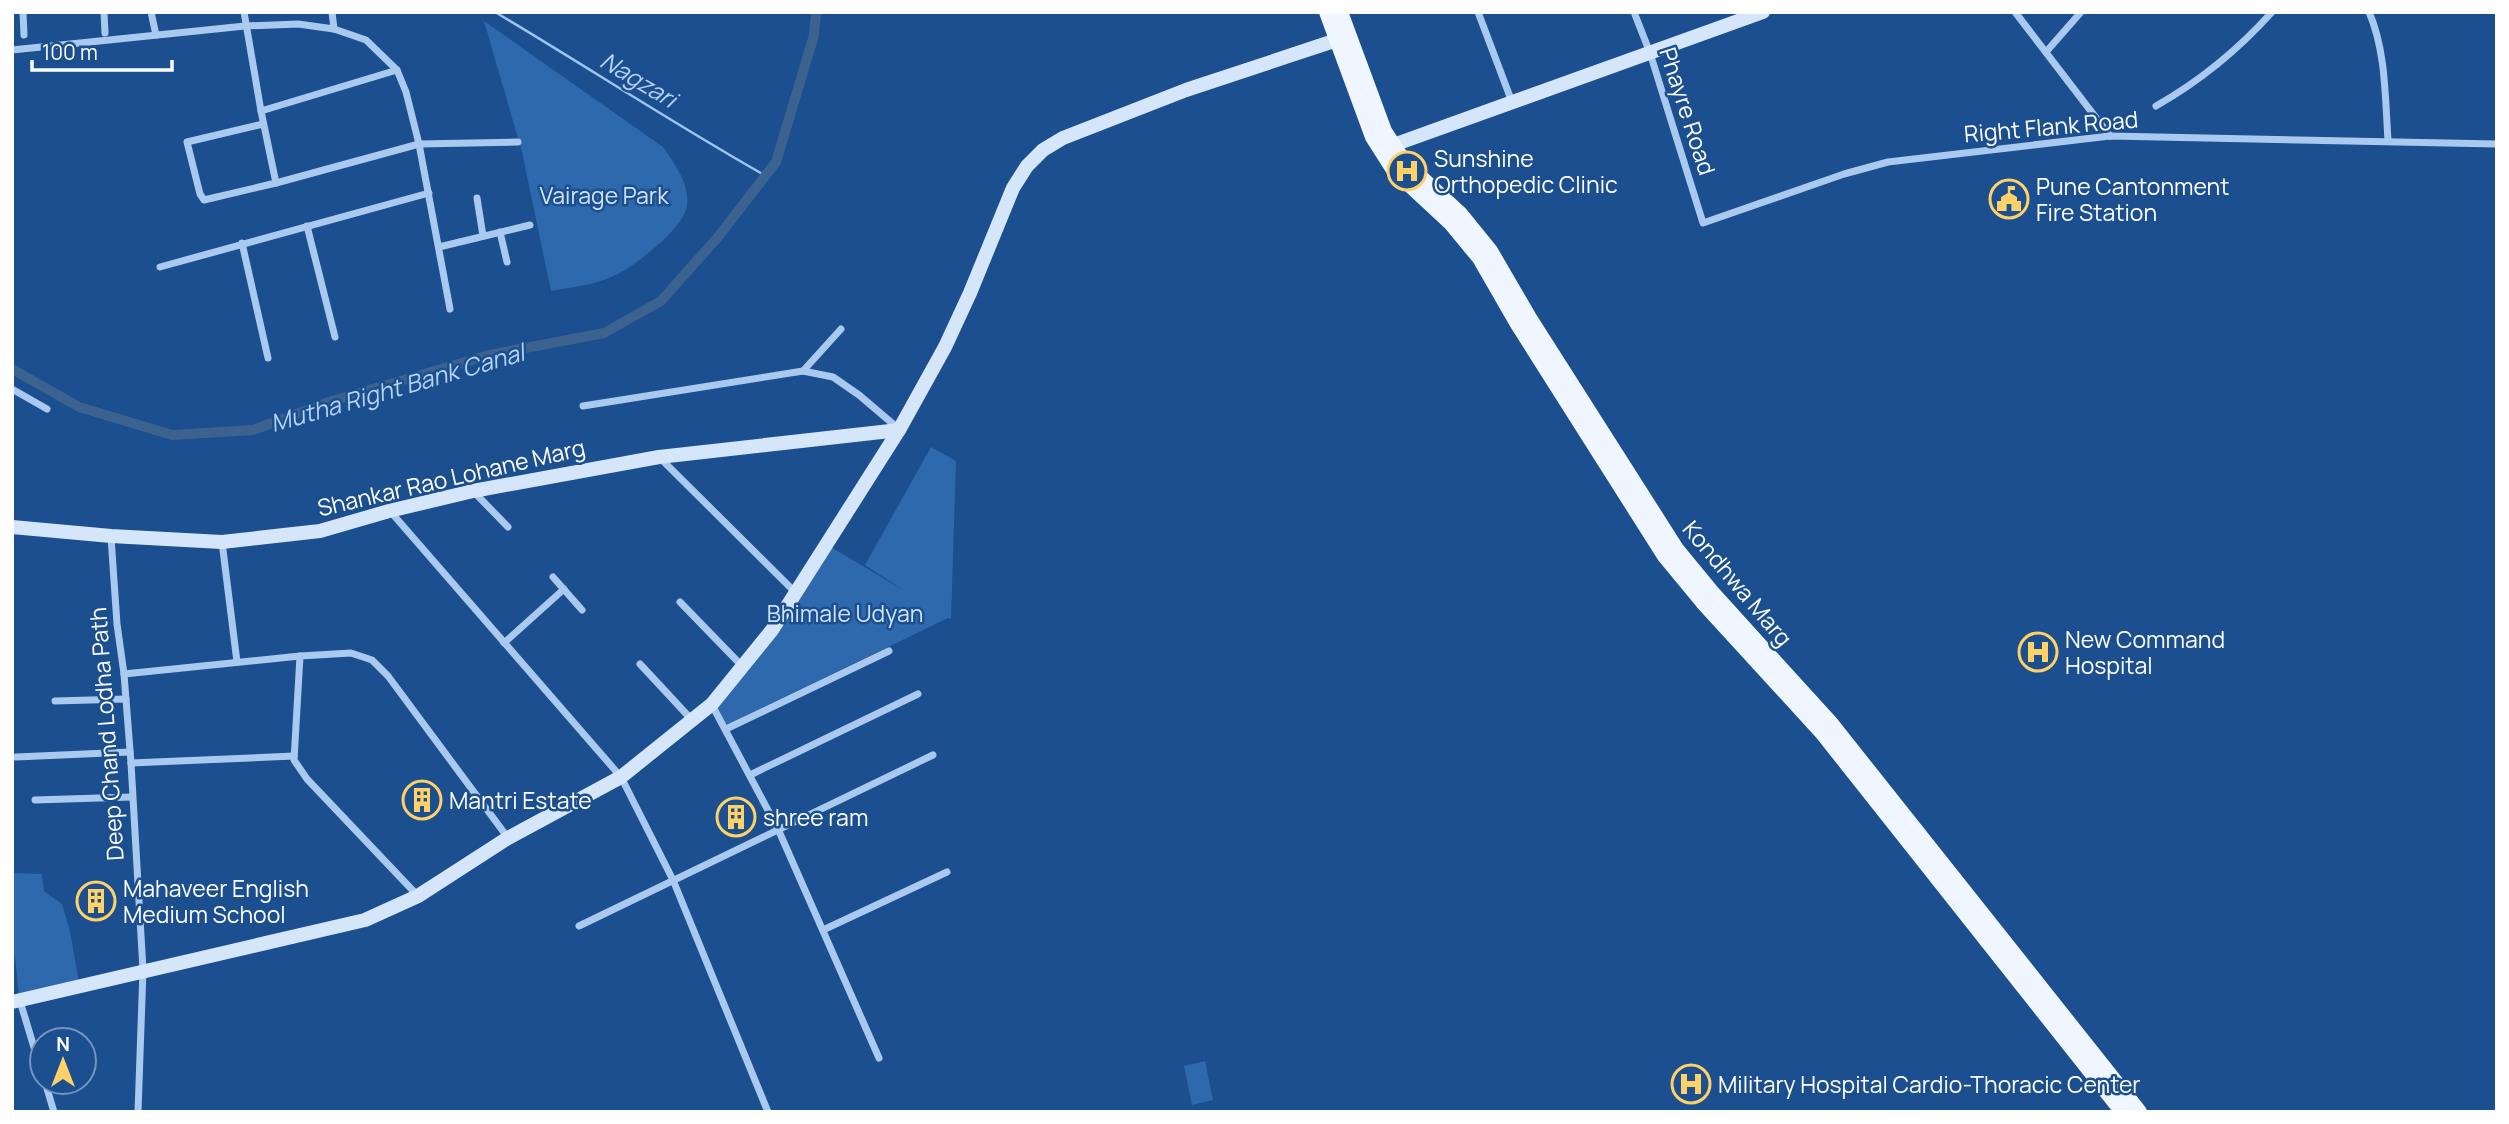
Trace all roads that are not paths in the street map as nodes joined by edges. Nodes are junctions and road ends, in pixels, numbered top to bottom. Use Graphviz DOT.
graph roads {
  1 [pos="23,12"];
  2 [pos="104,12"];
  3 [pos="150,12"];
  4 [pos="244,12"];
  5 [pos="332,12"];
  6 [pos="1327,12"];
  7 [pos="1340,12"];
  8 [pos="1478,12"];
  9 [pos="1634,12"];
  10 [pos="2015,12"];
  11 [pos="2081,12"];
  12 [pos="2272,12"];
  13 [pos="2369,12"];
  14 [pos="1757,13"];
  15 [pos="245,26"];
  16 [pos="334,29"];
  17 [pos="104,33"];
  18 [pos="23,35"];
  19 [pos="156,35"];
  20 [pos="1343,38"];
  21 [pos="12,50"];
  22 [pos="2046,52"];
  23 [pos="1650,53"];
  24 [pos="397,70"];
  25 [pos="1512,102"];
  26 [pos="2156,106"];
  27 [pos="261,111"];
  28 [pos="263,124"];
  29 [pos="2110,135"];
  30 [pos="2388,140"];
  31 [pos="518,142"];
  32 [pos="419,144"];
  33 [pos="2497,144"];
  34 [pos="1387,148"];
  35 [pos="276,183"];
  36 [pos="429,193"];
  37 [pos="477,198"];
  38 [pos="1703,223"];
  39 [pos="530,225"];
  40 [pos="307,226"];
  41 [pos="500,232"];
  42 [pos="483,236"];
  43 [pos="242,243"];
  44 [pos="439,247"];
  45 [pos="507,262"];
  46 [pos="160,267"];
  47 [pos="450,309"];
  48 [pos="841,329"];
  49 [pos="335,337"];
  50 [pos="268,358"];
  51 [pos="803,371"];
  52 [pos="12,389"];
  53 [pos="583,406"];
  54 [pos="47,409"];
  55 [pos="899,430"];
  56 [pos="659,457"];
  57 [pos="473,491"];
  58 [pos="389,511"];
  59 [pos="12,527"];
  60 [pos="508,527"];
  61 [pos="111,536"];
  62 [pos="222,542"];
  63 [pos="553,577"];
  64 [pos="564,589"];
  65 [pos="797,594"];
  66 [pos="680,602"];
  67 [pos="582,610"];
  68 [pos="504,643"];
  69 [pos="889,651"];
  70 [pos="300,656"];
  71 [pos="237,662"];
  72 [pos="640,664"];
  73 [pos="743,667"];
  74 [pos="124,674"];
  75 [pos="918,694"];
  76 [pos="126,699"];
  77 [pos="55,701"];
  78 [pos="712,704"];
  79 [pos="692,720"];
  80 [pos="726,729"];
  81 [pos="130,752"];
  82 [pos="933,755"];
  83 [pos="294,756"];
  84 [pos="16,757"];
  85 [pos="131,763"];
  86 [pos="750,775"];
  87 [pos="621,777"];
  88 [pos="132,797"];
  89 [pos="35,800"];
  90 [pos="778,829"];
  91 [pos="508,838"];
  92 [pos="947,872"];
  93 [pos="673,880"];
  94 [pos="1956,891"];
  95 [pos="418,896"];
  96 [pos="579,926"];
  97 [pos="823,930"];
  98 [pos="143,971"];
  99 [pos="16,1001"];
  100 [pos="28,1035"];
  101 [pos="879,1058"];
  102 [pos="138,1112"];
  103 [pos="768,1112"];
  104 [pos="2123,1112"];
  105 [pos="2139,1112"];
  1 -- 18 [label="street"];
  2 -- 17 [label="street"];
  3 -- 19 [label="street"];
  4 -- 15 [label="street"];
  5 -- 16 [label="street"];
  6 -- 20 [label="main road, Kondhwa Marg"];
  7 -- 20 [label="main road, Kondhwa Marg"];
  8 -- 25 [label="street"];
  9 -- 23 [label="street, Phayre Road"];
  10 -- 22 [label="street"];
  11 -- 22 [label="street"];
  12 -- 26 [label="street"];
  13 -- 30 [label="street"];
  14 -- 23 [label="main road"];
  15 -- 16 [label="street"];
  15 -- 19 [label="street"];
  15 -- 27 [label="street"];
  16 -- 24 [label="street"];
  19 -- 21 [label="street"];
  20 -- 34 [label="main road, Kondhwa Marg"];
  20 -- 55 [label="main road"];
  22 -- 29 [label="street"];
  23 -- 25 [label="main road"];
  23 -- 38 [label="street, Phayre Road"];
  24 -- 27 [label="street"];
  24 -- 32 [label="street"];
  25 -- 34 [label="main road"];
  27 -- 28 [label="street"];
  28 -- 35 [label="street"];
  28 -- 35 [label="street"];
  29 -- 30 [label="street, Right Flank Road"];
  29 -- 38 [label="street, Right Flank Road"];
  30 -- 33 [label="street, Right Flank Road"];
  31 -- 32 [label="street"];
  32 -- 35 [label="street"];
  32 -- 36 [label="street"];
  34 -- 94 [label="main road, Kondhwa Marg"];
  36 -- 40 [label="street"];
  36 -- 44 [label="street"];
  37 -- 42 [label="street"];
  39 -- 41 [label="street"];
  40 -- 43 [label="street"];
  40 -- 49 [label="street"];
  41 -- 42 [label="street"];
  41 -- 45 [label="street"];
  42 -- 44 [label="street"];
  43 -- 46 [label="street"];
  43 -- 50 [label="street"];
  44 -- 47 [label="street"];
  48 -- 51 [label="street"];
  51 -- 53 [label="street"];
  51 -- 55 [label="street"];
  52 -- 54 [label="street"];
  55 -- 56 [label="main road, Shankar Rao Lohane Marg"];
  55 -- 65 [label="main road"];
  56 -- 57 [label="main road, Shankar Rao Lohane Marg"];
  56 -- 65 [label="street"];
  57 -- 58 [label="main road, Shankar Rao Lohane Marg"];
  57 -- 60 [label="street"];
  58 -- 62 [label="main road, Shankar Rao Lohane Marg"];
  58 -- 68 [label="street"];
  59 -- 61 [label="main road, Shankar Rao Lohane Marg"];
  61 -- 62 [label="main road, Shankar Rao Lohane Marg"];
  61 -- 74 [label="street, Deep Chand Lodha Path"];
  62 -- 71 [label="street"];
  63 -- 64 [label="street"];
  64 -- 67 [label="street"];
  64 -- 68 [label="street"];
  65 -- 73 [label="main road"];
  66 -- 73 [label="street"];
  68 -- 87 [label="street"];
  69 -- 80 [label="street"];
  70 -- 71 [label="street"];
  70 -- 83 [label="street"];
  70 -- 91 [label="street"];
  71 -- 74 [label="street"];
  72 -- 79 [label="street"];
  73 -- 78 [label="main road"];
  74 -- 76 [label="street, Deep Chand Lodha Path"];
  75 -- 86 [label="street"];
  76 -- 77 [label="street"];
  76 -- 81 [label="street, Deep Chand Lodha Path"];
  78 -- 79 [label="main road"];
  78 -- 80 [label="street"];
  79 -- 87 [label="main road"];
  80 -- 86 [label="street"];
  81 -- 84 [label="street"];
  81 -- 85 [label="street, Deep Chand Lodha Path"];
  82 -- 90 [label="street"];
  83 -- 85 [label="street"];
  83 -- 95 [label="street"];
  85 -- 88 [label="street, Deep Chand Lodha Path"];
  86 -- 90 [label="street"];
  87 -- 91 [label="main road"];
  87 -- 93 [label="street"];
  88 -- 89 [label="street"];
  88 -- 98 [label="street, Deep Chand Lodha Path"];
  90 -- 93 [label="street"];
  90 -- 97 [label="street"];
  91 -- 95 [label="main road"];
  92 -- 97 [label="street"];
  93 -- 96 [label="street"];
  93 -- 103 [label="street"];
  94 -- 104 [label="main road, Kondhwa Marg"];
  94 -- 105 [label="main road, Kondhwa Marg"];
  95 -- 98 [label="main road"];
  97 -- 101 [label="street"];
  98 -- 99 [label="main road"];
  98 -- 102 [label="street, Deep Chand Lodha Path"];
  99 -- 100 [label="street"];
}
